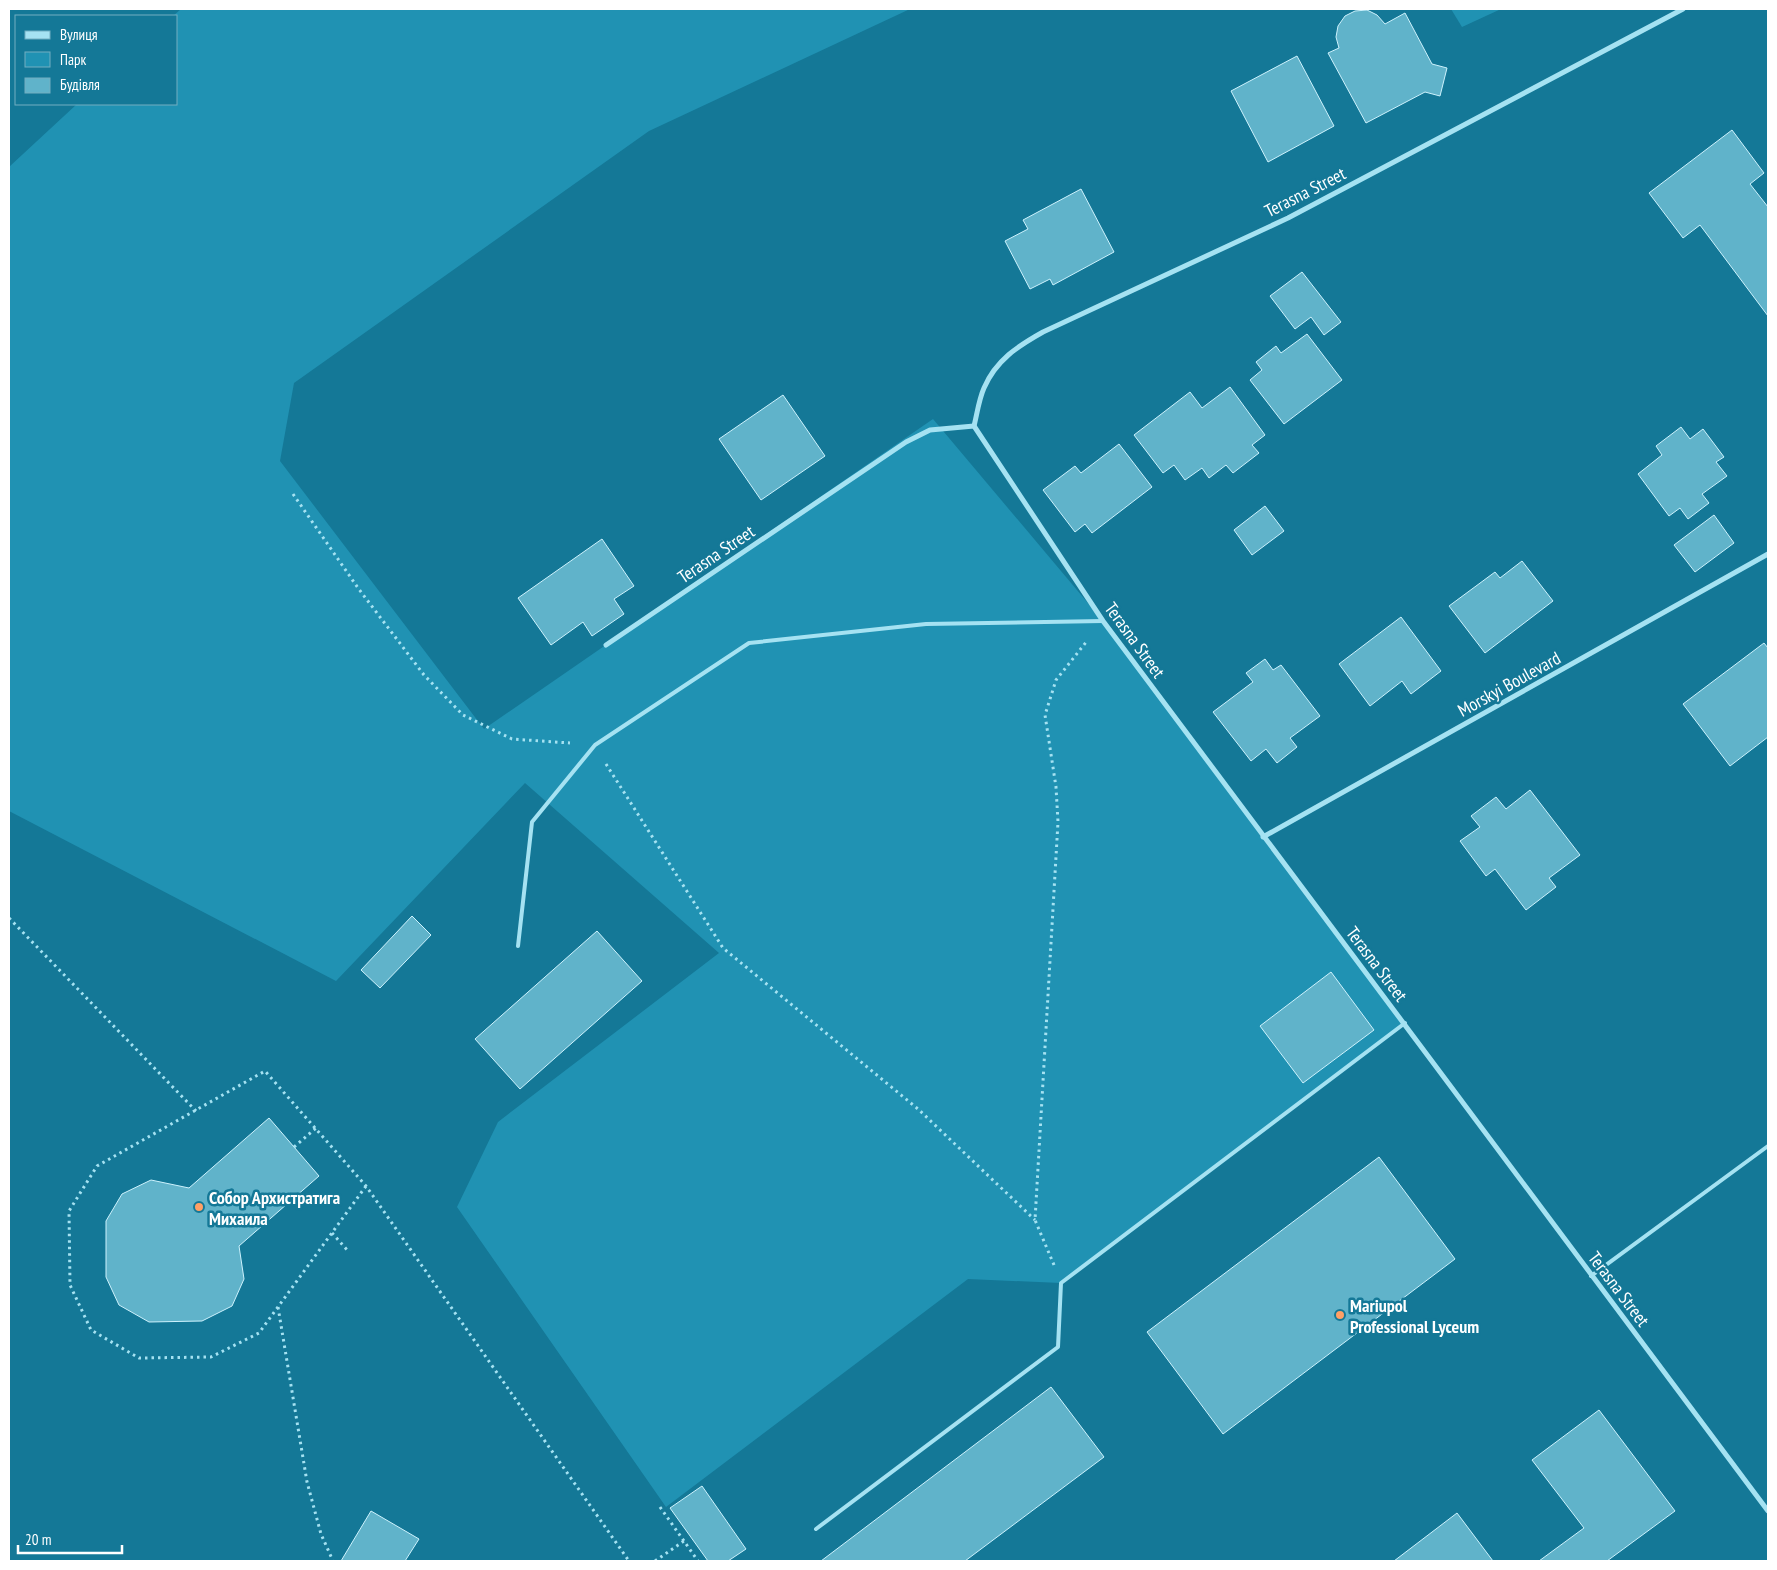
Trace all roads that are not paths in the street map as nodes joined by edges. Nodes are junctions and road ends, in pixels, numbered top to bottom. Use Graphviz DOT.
graph roads {
  1 [pos="1683,9"];
  2 [pos="974,426"];
  3 [pos="1768,554"];
  4 [pos="1103,621"];
  5 [pos="606,645"];
  6 [pos="1263,837"];
  7 [pos="518,946"];
  8 [pos="1405,1023"];
  9 [pos="1768,1146"];
  10 [pos="1591,1276"];
  11 [pos="1768,1511"];
  12 [pos="816,1529"];
  1 -- 2 [label="street, Terasna Street"];
  2 -- 4 [label="street, Terasna Street"];
  2 -- 5 [label="street, Terasna Street"];
  3 -- 6 [label="street, Morskyi Boulevard"];
  4 -- 6 [label="street, Terasna Street"];
  4 -- 7 [label="lane"];
  6 -- 8 [label="street, Terasna Street"];
  8 -- 10 [label="street, Terasna Street"];
  8 -- 12 [label="lane"];
  9 -- 10 [label="lane"];
  10 -- 11 [label="street, Terasna Street"];
}
